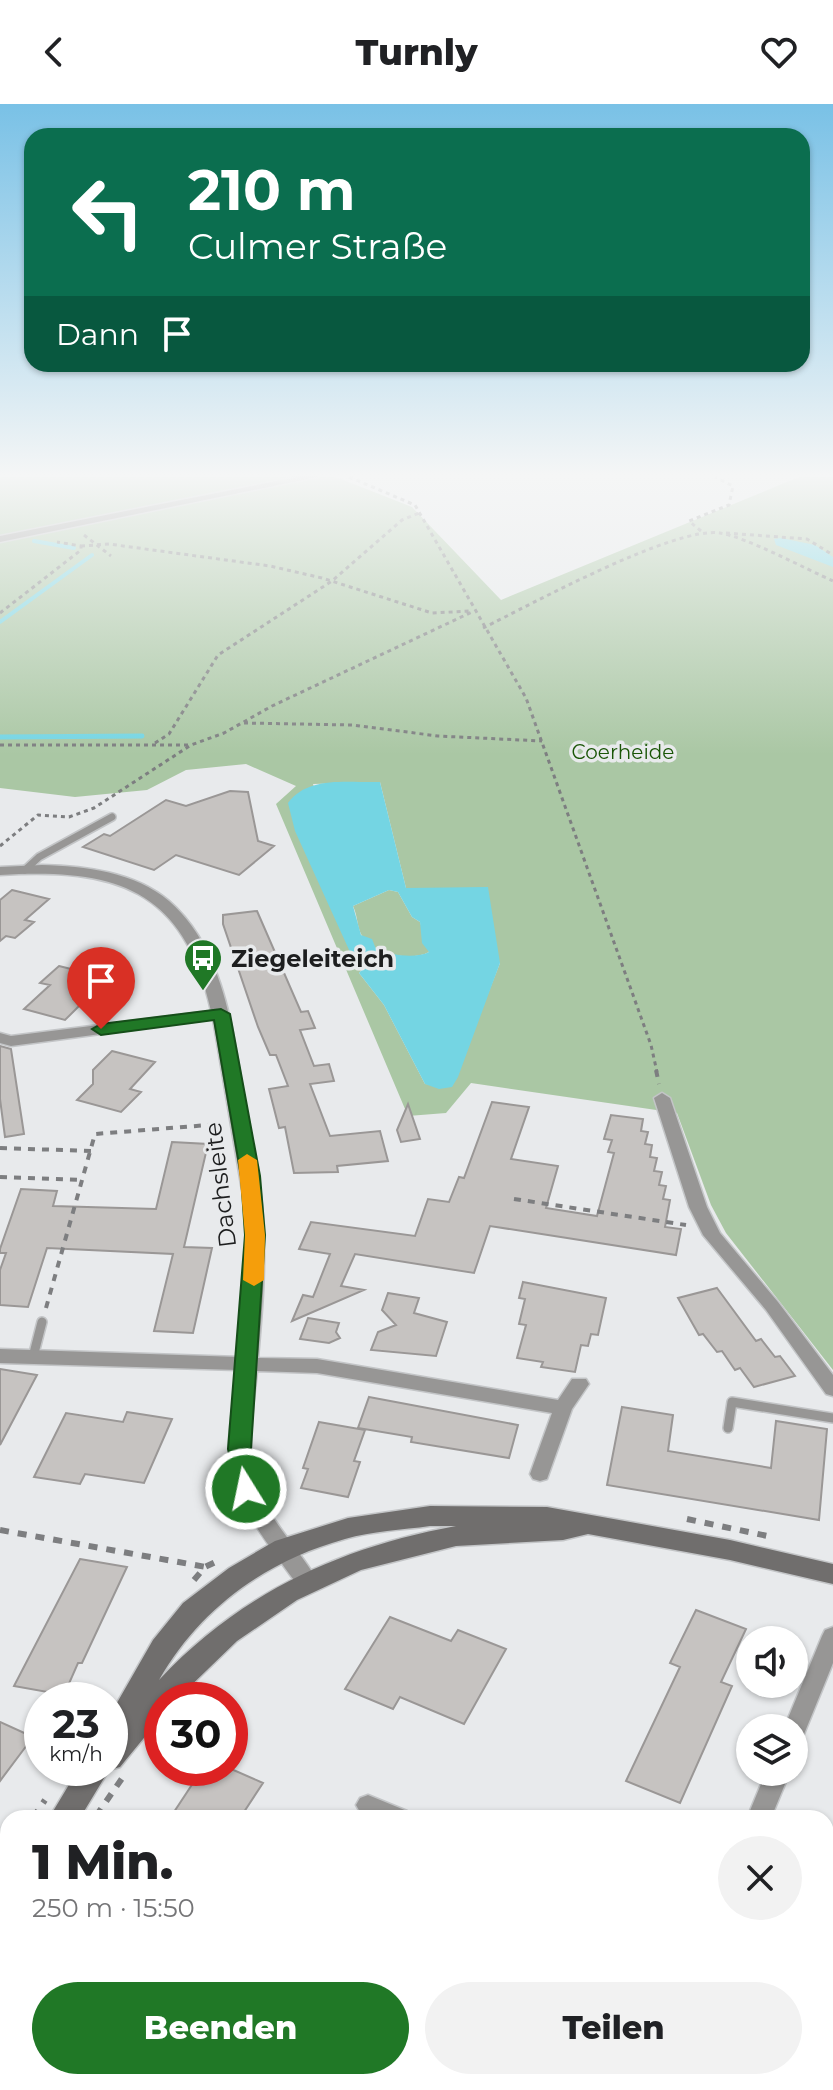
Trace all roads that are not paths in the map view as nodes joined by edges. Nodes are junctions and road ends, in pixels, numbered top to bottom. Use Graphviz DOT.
graph roads {
  1 [pos="112,817"];
  2 [pos="25,870"];
  3 [pos="0,871"];
  4 [pos="221,1014"];
  5 [pos="0,1038"];
  6 [pos="662,1098"];
  7 [pos="42,1322"];
  8 [pos="0,1356"];
  9 [pos="33,1357"];
  10 [pos="247,1362"];
  11 [pos="579,1384"];
  12 [pos="833,1389"];
  13 [pos="563,1408"];
  14 [pos="833,1418"];
  15 [pos="728,1428"];
  16 [pos="540,1474"];
  17 [pos="590,1526"];
  18 [pos="284,1548"];
  19 [pos="833,1574"];
  20 [pos="306,1580"];
  21 [pos="833,1636"];
  22 [pos="128,1709"];
  23 [pos="801,1714"];
  24 [pos="128,1738"];
  25 [pos="86,1786"];
  26 [pos="772,1786"];
  27 [pos="368,1805"];
  28 [pos="69,1810"];
  29 [pos="380,1810"];
  30 [pos="762,1810"];
  1 -- 2 [label="lane"];
  2 -- 3 [label="street, Dachsleite"];
  2 -- 4 [label="street, Dachsleite"];
  4 -- 5 [label="street"];
  4 -- 10 [label="street, Dachsleite"];
  6 -- 12 [label="street"];
  7 -- 9 [label="lane"];
  8 -- 9 [label="street"];
  9 -- 10 [label="street"];
  10 -- 13 [label="street"];
  10 -- 18 [label="street, Dachsleite"];
  11 -- 13 [label="street"];
  13 -- 16 [label="street"];
  14 -- 15 [label="lane"];
  17 -- 18 [label="street"];
  17 -- 19 [label="street"];
  17 -- 20 [label="street"];
  18 -- 20 [label="street, Dachsleite"];
  18 -- 22 [label="street"];
  20 -- 24 [label="street"];
  21 -- 23 [label="street"];
  25 -- 28 [label="street"];
  26 -- 30 [label="street"];
  27 -- 29 [label="street"];
}
